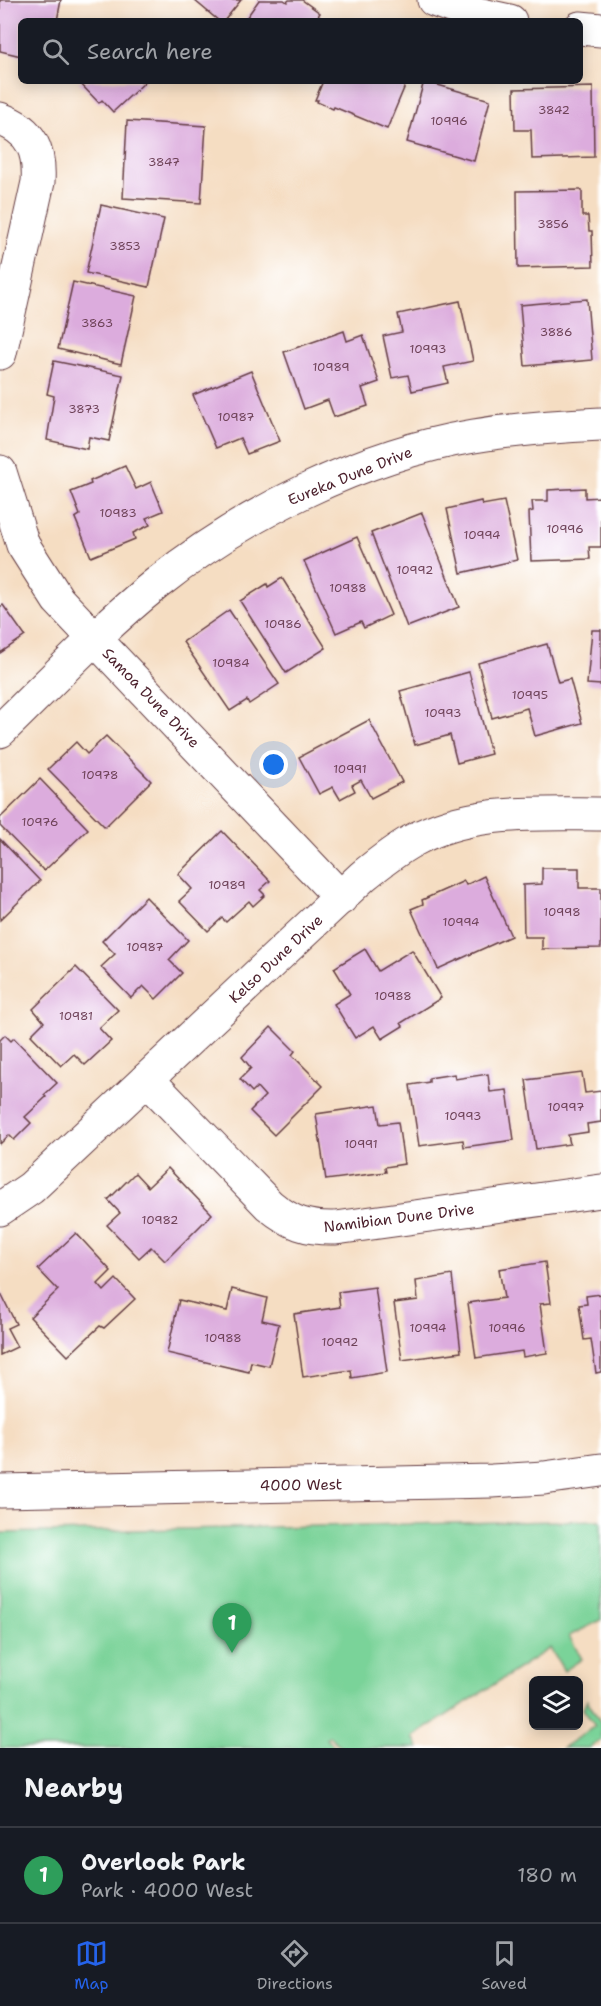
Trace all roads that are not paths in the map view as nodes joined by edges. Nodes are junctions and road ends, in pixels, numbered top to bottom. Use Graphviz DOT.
graph roads {
  1 [pos="434,0"];
  2 [pos="497,18"];
  3 [pos="583,28"];
  4 [pos="601,30"];
  5 [pos="0,119"];
  6 [pos="0,354"];
  7 [pos="601,424"];
  8 [pos="0,472"];
  9 [pos="94,640"];
  10 [pos="0,731"];
  11 [pos="601,814"];
  12 [pos="341,898"];
  13 [pos="147,1079"];
  14 [pos="601,1191"];
  15 [pos="0,1209"];
  16 [pos="601,1470"];
  17 [pos="0,1491"];
  1 -- 2 [label="street"];
  3 -- 4 [label="street"];
  5 -- 6 [label="street"];
  7 -- 9 [label="street, Eureka Dune Drive"];
  8 -- 9 [label="street, Samoa Dune Drive"];
  9 -- 10 [label="street, Eureka Dune Drive"];
  9 -- 12 [label="street, Samoa Dune Drive"];
  11 -- 12 [label="street, Kelso Dune Drive"];
  12 -- 13 [label="street, Kelso Dune Drive"];
  13 -- 14 [label="street, Namibian Dune Drive"];
  13 -- 15 [label="street, Kelso Dune Drive"];
  16 -- 17 [label="street, 4000 West"];
}
